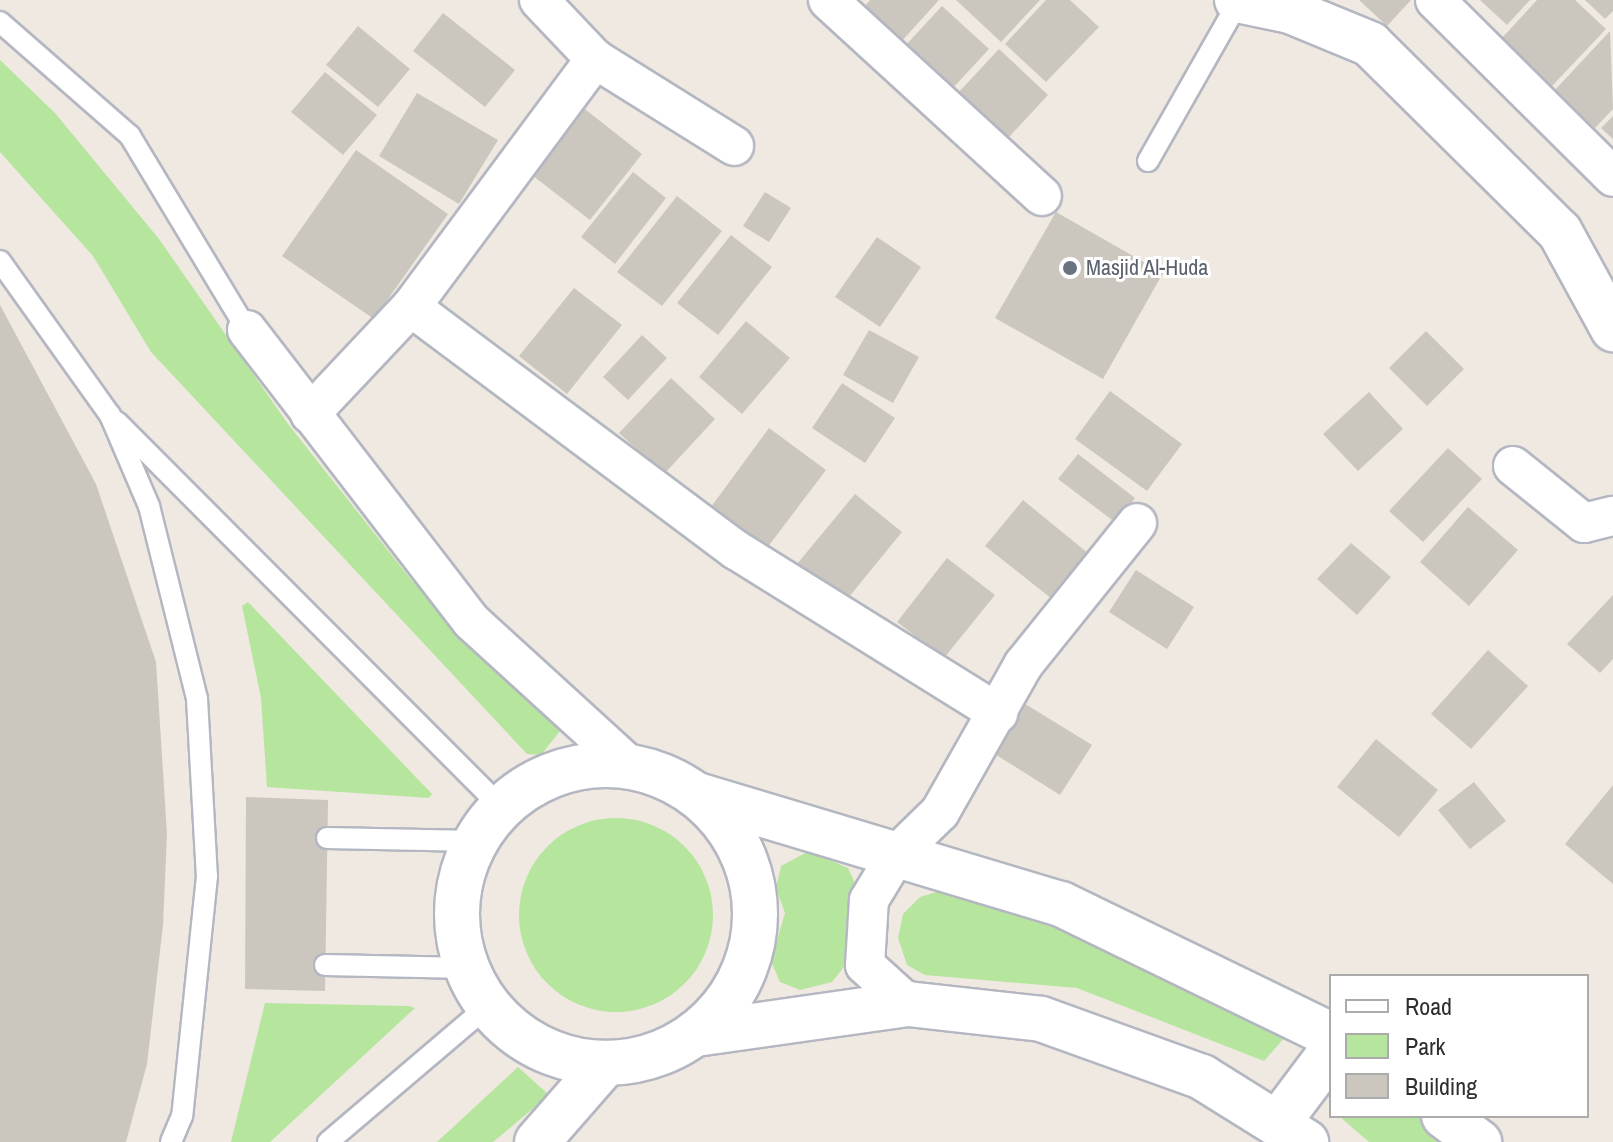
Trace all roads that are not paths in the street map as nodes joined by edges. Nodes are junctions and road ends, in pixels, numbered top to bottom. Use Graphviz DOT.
graph roads {
  1 [pos="539,0"];
  2 [pos="828,0"];
  3 [pos="1238,0"];
  4 [pos="1435,0"];
  5 [pos="0,22"];
  6 [pos="595,59"];
  7 [pos="734,146"];
  8 [pos="1148,161"];
  9 [pos="1613,177"];
  10 [pos="1042,196"];
  11 [pos="0,261"];
  12 [pos="411,307"];
  13 [pos="1613,329"];
  14 [pos="247,330"];
  15 [pos="310,414"];
  16 [pos="110,415"];
  17 [pos="1513,466"];
  18 [pos="1613,516"];
  19 [pos="1137,523"];
  20 [pos="998,713"];
  21 [pos="631,767"];
  22 [pos="697,795"];
  23 [pos="501,807"];
  24 [pos="327,838"];
  25 [pos="474,841"];
  26 [pos="897,854"];
  27 [pos="325,965"];
  28 [pos="467,968"];
  29 [pos="908,1004"];
  30 [pos="488,1006"];
  31 [pos="696,1034"];
  32 [pos="1329,1034"];
  33 [pos="1329,1056"];
  34 [pos="606,1063"];
  35 [pos="1447,1118"];
  36 [pos="1293,1131"];
  37 [pos="171,1142"];
  38 [pos="328,1142"];
  39 [pos="537,1142"];
  40 [pos="1479,1142"];
  1 -- 6 [label="street"];
  2 -- 10 [label="street"];
  3 -- 8 [label="lane"];
  3 -- 13 [label="street"];
  4 -- 9 [label="street"];
  5 -- 14 [label="lane"];
  6 -- 7 [label="street"];
  6 -- 12 [label="street"];
  11 -- 16 [label="lane"];
  12 -- 15 [label="street"];
  12 -- 20 [label="street"];
  14 -- 15 [label="street"];
  15 -- 21 [label="street"];
  16 -- 23 [label="lane"];
  16 -- 37 [label="lane"];
  17 -- 18 [label="street"];
  19 -- 20 [label="street"];
  20 -- 26 [label="street"];
  21 -- 22 [label="street"];
  21 -- 23 [label="street"];
  22 -- 26 [label="street"];
  22 -- 31 [label="street"];
  23 -- 25 [label="street"];
  24 -- 25 [label="lane"];
  25 -- 28 [label="street"];
  26 -- 29 [label="street"];
  26 -- 32 [label="street"];
  27 -- 28 [label="lane"];
  28 -- 30 [label="street"];
  29 -- 31 [label="street"];
  29 -- 36 [label="street"];
  30 -- 34 [label="street"];
  30 -- 38 [label="lane"];
  31 -- 34 [label="street"];
  33 -- 36 [label="street"];
  34 -- 39 [label="street"];
  35 -- 40 [label="street"];
}
